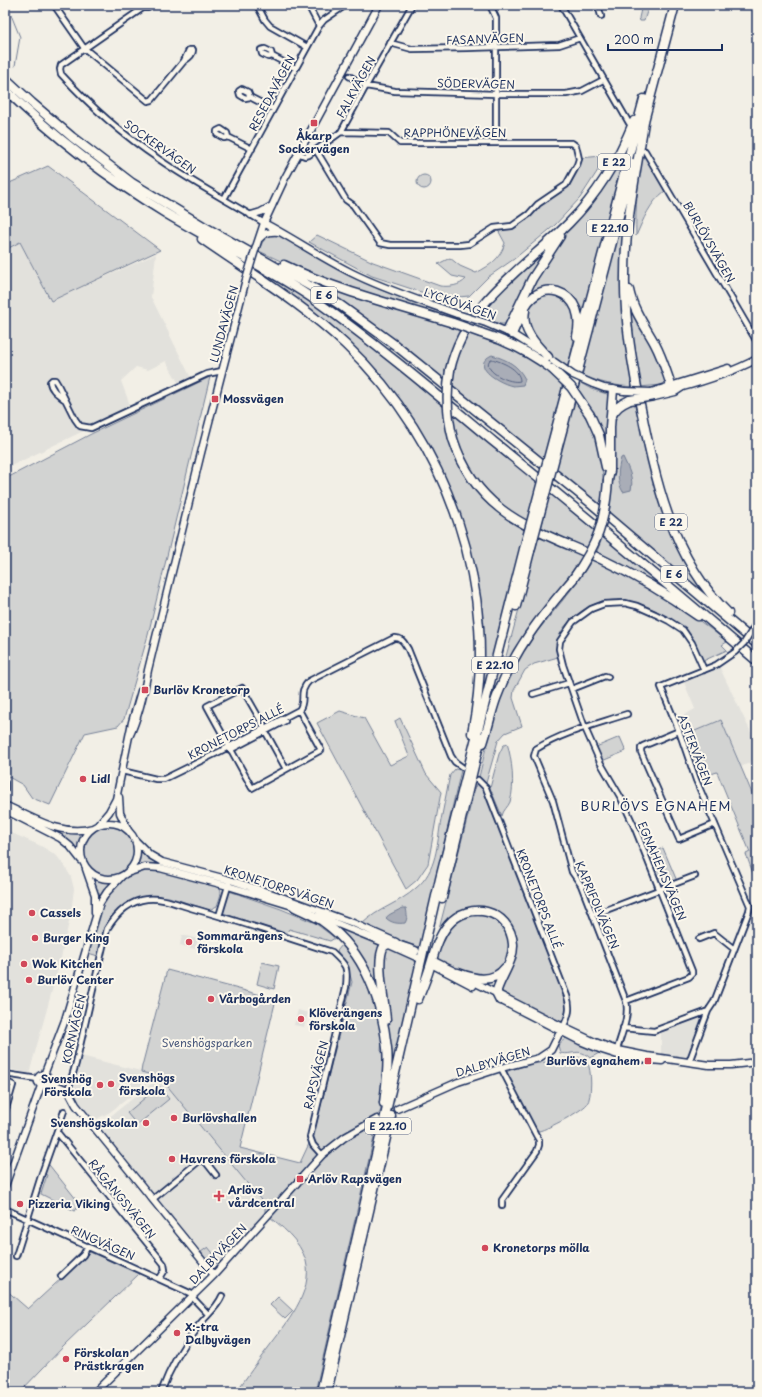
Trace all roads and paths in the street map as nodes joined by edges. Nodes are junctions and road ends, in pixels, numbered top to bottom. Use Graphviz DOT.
graph roads {
  1 [pos="54,5"];
  2 [pos="152,5"];
  3 [pos="257,5"];
  4 [pos="308,5"];
  5 [pos="346,5"];
  6 [pos="379,5"];
  7 [pos="412,5"];
  8 [pos="490,5"];
  9 [pos="561,5"];
  10 [pos="598,5"];
  11 [pos="669,5"];
  12 [pos="675,5"];
  13 [pos="144,6"];
  14 [pos="601,16"];
  15 [pos="319,26"];
  16 [pos="580,38"];
  17 [pos="390,43"];
  18 [pos="307,47"];
  19 [pos="497,47"];
  20 [pos="84,48"];
  21 [pos="272,56"];
  22 [pos="184,61"];
  23 [pos="295,68"];
  24 [pos="349,76"];
  25 [pos="603,80"];
  26 [pos="6,85"];
  27 [pos="366,86"];
  28 [pos="646,93"];
  29 [pos="496,94"];
  30 [pos="250,97"];
  31 [pos="274,109"];
  32 [pos="646,116"];
  33 [pos="629,123"];
  34 [pos="496,128"];
  35 [pos="341,132"];
  36 [pos="228,137"];
  37 [pos="252,150"];
  38 [pos="316,150"];
  39 [pos="645,151"];
  40 [pos="298,153"];
  41 [pos="224,199"];
  42 [pos="272,206"];
  43 [pos="165,213"];
  44 [pos="251,215"];
  45 [pos="264,223"];
  46 [pos="569,223"];
  47 [pos="203,226"];
  48 [pos="286,234"];
  49 [pos="257,244"];
  50 [pos="626,260"];
  51 [pos="526,307"];
  52 [pos="510,333"];
  53 [pos="757,342"];
  54 [pos="757,358"];
  55 [pos="550,359"];
  56 [pos="222,371"];
  57 [pos="681,387"];
  58 [pos="669,388"];
  59 [pos="613,390"];
  60 [pos="652,394"];
  61 [pos="64,399"];
  62 [pos="560,415"];
  63 [pos="610,420"];
  64 [pos="559,430"];
  65 [pos="608,480"];
  66 [pos="527,550"];
  67 [pos="756,625"];
  68 [pos="757,643"];
  69 [pos="757,661"];
  70 [pos="757,665"];
  71 [pos="704,670"];
  72 [pos="608,677"];
  73 [pos="569,683"];
  74 [pos="572,690"];
  75 [pos="532,694"];
  76 [pos="300,712"];
  77 [pos="627,714"];
  78 [pos="585,728"];
  79 [pos="265,729"];
  80 [pos="679,731"];
  81 [pos="230,748"];
  82 [pos="475,766"];
  83 [pos="462,767"];
  84 [pos="286,769"];
  85 [pos="122,772"];
  86 [pos="478,780"];
  87 [pos="464,781"];
  88 [pos="5,783"];
  89 [pos="5,789"];
  90 [pos="5,805"];
  91 [pos="5,810"];
  92 [pos="715,824"];
  93 [pos="96,826"];
  94 [pos="130,833"];
  95 [pos="134,839"];
  96 [pos="84,864"];
  97 [pos="125,875"];
  98 [pos="695,876"];
  99 [pos="228,883"];
  100 [pos="660,890"];
  101 [pos="295,907"];
  102 [pos="593,915"];
  103 [pos="218,916"];
  104 [pos="93,924"];
  105 [pos="699,939"];
  106 [pos="387,944"];
  107 [pos="734,949"];
  108 [pos="417,954"];
  109 [pos="508,964"];
  110 [pos="458,973"];
  111 [pos="498,997"];
  112 [pos="418,999"];
  113 [pos="626,1001"];
  114 [pos="708,1011"];
  115 [pos="623,1028"];
  116 [pos="562,1029"];
  117 [pos="387,1049"];
  118 [pos="616,1052"];
  119 [pos="689,1062"];
  120 [pos="757,1062"];
  121 [pos="501,1068"];
  122 [pos="5,1074"];
  123 [pos="44,1075"];
  124 [pos="38,1079"];
  125 [pos="5,1081"];
  126 [pos="48,1082"];
  127 [pos="41,1086"];
  128 [pos="68,1090"];
  129 [pos="397,1109"];
  130 [pos="64,1111"];
  131 [pos="5,1112"];
  132 [pos="377,1119"];
  133 [pos="57,1132"];
  134 [pos="377,1149"];
  135 [pos="322,1156"];
  136 [pos="216,1175"];
  137 [pos="5,1186"];
  138 [pos="153,1199"];
  139 [pos="502,1205"];
  140 [pos="5,1209"];
  141 [pos="27,1219"];
  142 [pos="88,1246"];
  143 [pos="16,1256"];
  144 [pos="214,1275"];
  145 [pos="61,1276"];
  146 [pos="160,1278"];
  147 [pos="193,1296"];
  148 [pos="222,1296"];
  149 [pos="208,1314"];
  150 [pos="95,1392"];
  151 [pos="161,1392"];
  152 [pos="321,1392"];
  153 [pos="327,1392"];
  1 -- 20 [label="street"];
  2 -- 13 [label="street"];
  3 -- 18 [label="street"];
  4 -- 15 [label="street"];
  5 -- 15 [label="street, RESEDAVÄGEN"];
  6 -- 40 [label="main road, LUNDAVÄGEN"];
  7 -- 17 [label="street, FALKVÄGEN"];
  8 -- 19 [label="street"];
  9 -- 16 [label="street"];
  10 -- 14 [label="street"];
  11 -- 28 [label="highway, E 22"];
  12 -- 32 [label="highway, E 22"];
  13 -- 20 [label="street"];
  15 -- 18 [label="street, RESEDAVÄGEN"];
  16 -- 19 [label="street, FASANVÄGEN"];
  16 -- 25 [label="street"];
  17 -- 19 [label="street, FASANVÄGEN"];
  17 -- 27 [label="street, FALKVÄGEN"];
  18 -- 23 [label="street, RESEDAVÄGEN"];
  19 -- 29 [label="street"];
  20 -- 22 [label="street"];
  20 -- 41 [label="street, SOCKERVÄGEN"];
  21 -- 23 [label="street"];
  23 -- 31 [label="street, RESEDAVÄGEN"];
  24 -- 27 [label="street, SÖDERVÄGEN"];
  25 -- 29 [label="street, SÖDERVÄGEN"];
  25 -- 33 [label="street"];
  26 -- 43 [label="highway, E 6"];
  26 -- 47 [label="highway, E 6"];
  27 -- 29 [label="street, SÖDERVÄGEN"];
  27 -- 35 [label="street, FALKVÄGEN"];
  28 -- 46 [label="highway, E 22"];
  28 -- 62 [label="highway, E 22.10"];
  29 -- 34 [label="street"];
  30 -- 31 [label="street"];
  31 -- 37 [label="street, RESEDAVÄGEN"];
  32 -- 50 [label="highway, E 22"];
  32 -- 64 [label="highway, E 22.10"];
  35 -- 38 [label="street, FALKVÄGEN"];
  35 -- 38 [label="street, RAPPHÖNEVÄGEN"];
  36 -- 37 [label="street"];
  37 -- 41 [label="street, RESEDAVÄGEN"];
  38 -- 40 [label="street, FALKVÄGEN"];
  39 -- 53 [label="street, BURLÖVSVÄGEN"];
  40 -- 42 [label="main road, LUNDAVÄGEN"];
  41 -- 44 [label="street, SOCKERVÄGEN"];
  42 -- 44 [label="main road"];
  42 -- 45 [label="main road, LUNDAVÄGEN"];
  43 -- 69 [label="highway, E 6"];
  43 -- 87 [label="highway"];
  44 -- 45 [label="street, SOCKERVÄGEN"];
  45 -- 48 [label="main road, LYCKÖVÄGEN"];
  45 -- 49 [label="main road, LUNDAVÄGEN"];
  46 -- 52 [label="highway"];
  46 -- 70 [label="highway, E 22, bridge"];
  47 -- 65 [label="highway, bridge"];
  47 -- 68 [label="highway, E 6"];
  48 -- 49 [label="main road"];
  48 -- 52 [label="main road, LYCKÖVÄGEN, bridge"];
  49 -- 56 [label="main road, LUNDAVÄGEN, bridge"];
  50 -- 58 [label="highway"];
  50 -- 68 [label="highway, E 22"];
  51 -- 52 [label="highway"];
  51 -- 55 [label="highway"];
  51 -- 62 [label="highway"];
  52 -- 55 [label="main road, LYCKÖVÄGEN"];
  54 -- 57 [label="main road, LYCKÖVÄGEN"];
  54 -- 58 [label="main road, LYCKÖVÄGEN"];
  55 -- 59 [label="main road, LYCKÖVÄGEN, bridge"];
  56 -- 61 [label="street"];
  56 -- 85 [label="main road, LUNDAVÄGEN"];
  57 -- 58 [label="main road, LYCKÖVÄGEN"];
  57 -- 60 [label="highway"];
  58 -- 60 [label="main road, LYCKÖVÄGEN"];
  59 -- 60 [label="main road, LYCKÖVÄGEN, bridge"];
  59 -- 63 [label="highway"];
  60 -- 63 [label="highway, bridge"];
  62 -- 64 [label="highway, E 22.10"];
  63 -- 65 [label="highway"];
  64 -- 66 [label="highway, E 22.10, bridge"];
  65 -- 82 [label="highway, bridge"];
  66 -- 82 [label="highway, E 22.10"];
  66 -- 87 [label="highway, E 22.10"];
  67 -- 71 [label="street, bridge"];
  71 -- 73 [label="street, EGNAHEMSVÄGEN"];
  71 -- 80 [label="street, ASTERVÄGEN"];
  72 -- 74 [label="street"];
  73 -- 74 [label="street, EGNAHEMSVÄGEN"];
  73 -- 75 [label="street"];
  74 -- 78 [label="street, EGNAHEMSVÄGEN"];
  76 -- 79 [label="street, KRONETORPS ALLÉ"];
  76 -- 83 [label="street, KRONETORPS ALLÉ"];
  76 -- 84 [label="street"];
  77 -- 78 [label="street, KAPRIFOLVÄGEN"];
  78 -- 100 [label="street, EGNAHEMSVÄGEN"];
  78 -- 102 [label="street, KAPRIFOLVÄGEN"];
  79 -- 81 [label="street, KRONETORPS ALLÉ"];
  79 -- 81 [label="street"];
  79 -- 84 [label="street"];
  80 -- 92 [label="street, ASTERVÄGEN"];
  80 -- 92 [label="street"];
  81 -- 84 [label="street"];
  81 -- 85 [label="street, KRONETORPS ALLÉ"];
  82 -- 112 [label="highway, E 22.10"];
  85 -- 93 [label="main road, LUNDAVÄGEN"];
  85 -- 94 [label="main road, LUNDAVÄGEN"];
  86 -- 116 [label="street, KRONETORPS ALLÉ"];
  87 -- 134 [label="highway, E 22.10"];
  88 -- 89 [label="street"];
  90 -- 93 [label="main road"];
  91 -- 96 [label="main road"];
  92 -- 107 [label="street, ASTERVÄGEN"];
  93 -- 94 [label="main road, LUNDAVÄGEN"];
  93 -- 96 [label="main road, LUNDAVÄGEN"];
  94 -- 95 [label="main road, LUNDAVÄGEN"];
  95 -- 97 [label="main road, LUNDAVÄGEN"];
  95 -- 99 [label="main road, KRONETORPSVÄGEN"];
  96 -- 97 [label="main road"];
  96 -- 104 [label="main road, LUNDAVÄGEN"];
  97 -- 99 [label="main road, KRONETORPSVÄGEN"];
  97 -- 104 [label="main road, LUNDAVÄGEN"];
  98 -- 100 [label="street"];
  99 -- 101 [label="main road, KRONETORPSVÄGEN"];
  99 -- 103 [label="street"];
  99 -- 108 [label="main road, KRONETORPSVÄGEN"];
  100 -- 102 [label="street"];
  100 -- 113 [label="street, EGNAHEMSVÄGEN"];
  101 -- 106 [label="main road, KRONETORPSVÄGEN"];
  101 -- 117 [label="highway"];
  102 -- 113 [label="street, KAPRIFOLVÄGEN"];
  103 -- 128 [label="street, KORNVÄGEN"];
  103 -- 135 [label="street, RAPSVÄGEN"];
  104 -- 123 [label="main road, LUNDAVÄGEN"];
  105 -- 107 [label="street"];
  106 -- 108 [label="highway"];
  106 -- 117 [label="highway"];
  107 -- 114 [label="street"];
  109 -- 110 [label="highway"];
  109 -- 111 [label="highway"];
  109 -- 112 [label="highway"];
  110 -- 111 [label="main road"];
  110 -- 111 [label="main road"];
  111 -- 116 [label="main road"];
  112 -- 153 [label="highway, E 22.10"];
  113 -- 115 [label="street, KAPRIFOLVÄGEN"];
  114 -- 115 [label="street"];
  114 -- 119 [label="street"];
  115 -- 118 [label="street, KAPRIFOLVÄGEN"];
  116 -- 118 [label="main road"];
  116 -- 121 [label="main road, DALBYVÄGEN"];
  117 -- 134 [label="highway"];
  118 -- 119 [label="main road"];
  119 -- 120 [label="main road"];
  121 -- 129 [label="main road, DALBYVÄGEN"];
  121 -- 139 [label="street"];
  122 -- 124 [label="street"];
  123 -- 124 [label="main road"];
  123 -- 126 [label="main road"];
  124 -- 127 [label="main road"];
  125 -- 131 [label="street"];
  126 -- 127 [label="main road"];
  126 -- 128 [label="main road"];
  127 -- 137 [label="main road"];
  128 -- 138 [label="main road"];
  130 -- 133 [label="street"];
  132 -- 135 [label="main road, DALBYVÄGEN"];
  133 -- 141 [label="street"];
  133 -- 146 [label="street, RÅGÅNGSVÄGEN"];
  134 -- 152 [label="highway, E 22.10"];
  135 -- 144 [label="main road, DALBYVÄGEN"];
  136 -- 138 [label="street"];
  138 -- 144 [label="main road"];
  140 -- 141 [label="street, RINGVÄGEN"];
  141 -- 142 [label="street, RINGVÄGEN"];
  141 -- 143 [label="street"];
  142 -- 145 [label="street"];
  142 -- 146 [label="street, RINGVÄGEN"];
  144 -- 147 [label="main road, DALBYVÄGEN"];
  146 -- 147 [label="street, RINGVÄGEN"];
  147 -- 149 [label="street"];
  147 -- 150 [label="main road, DALBYVÄGEN"];
  148 -- 149 [label="street"];
  149 -- 151 [label="street"];
}
